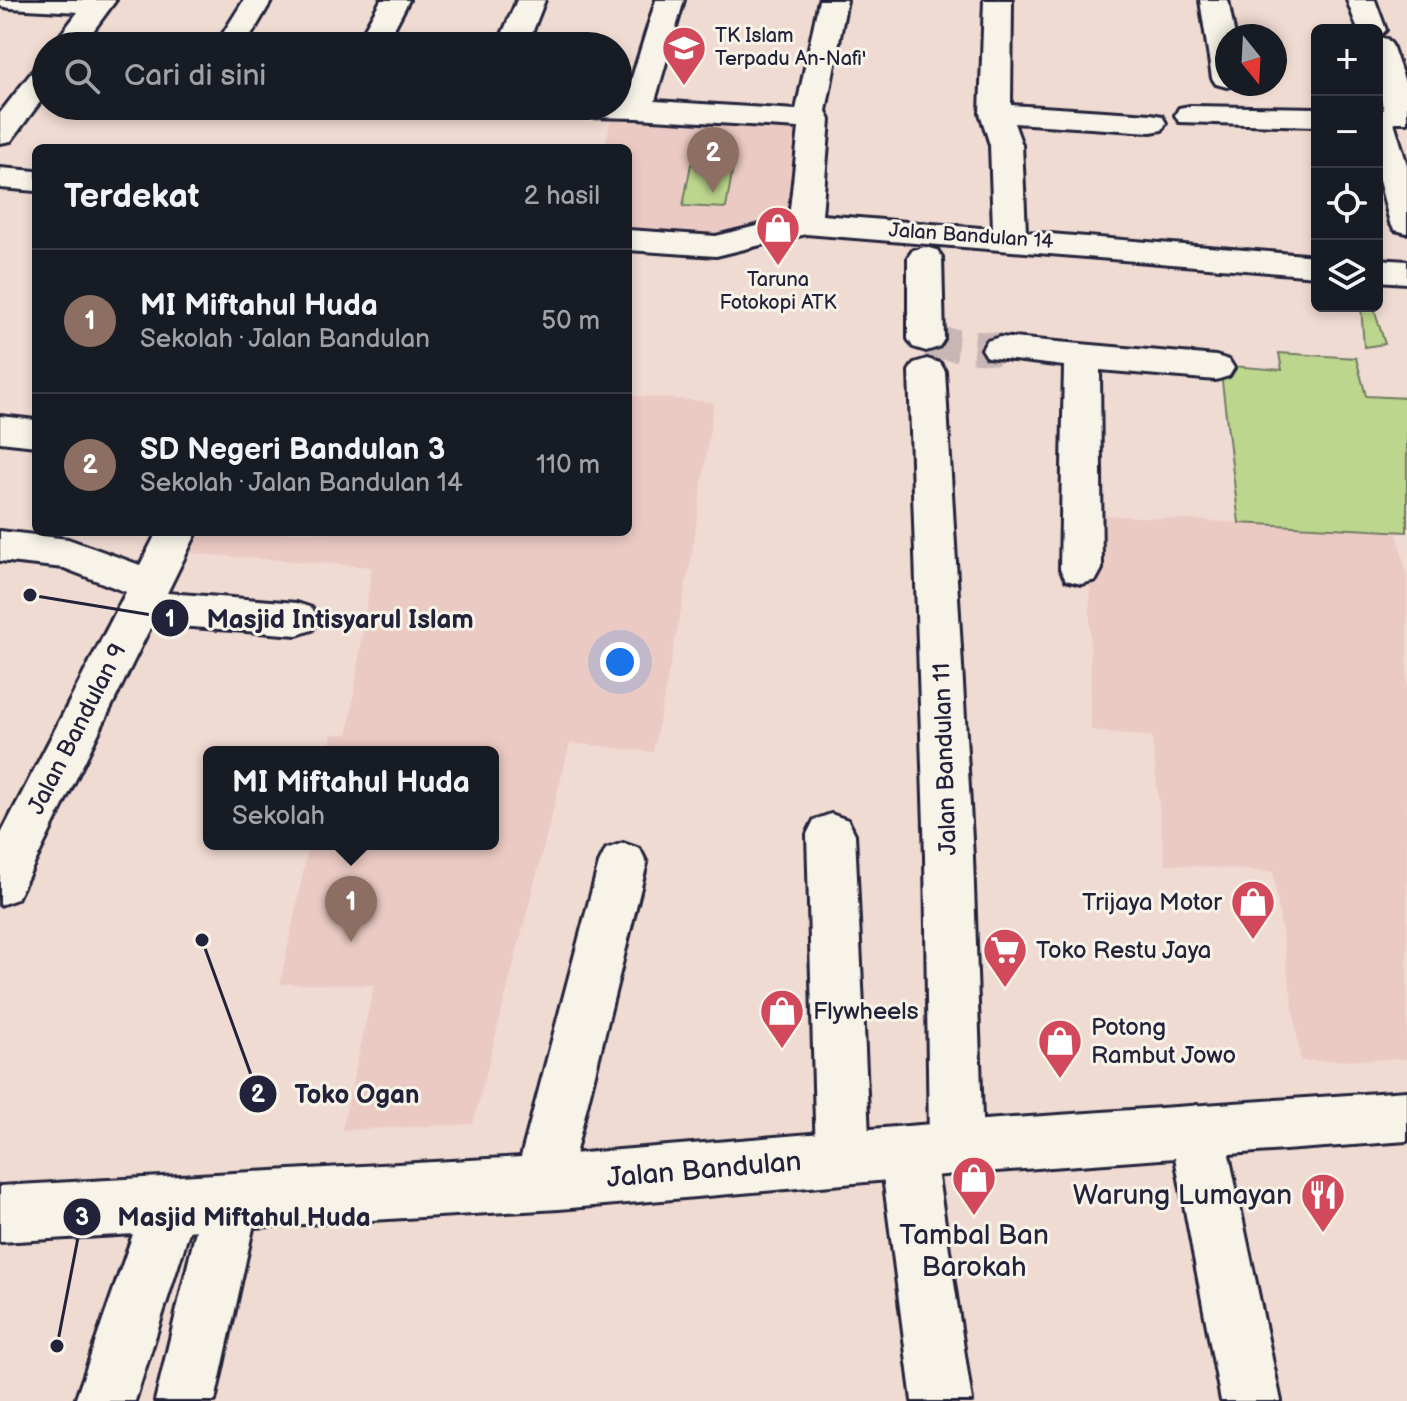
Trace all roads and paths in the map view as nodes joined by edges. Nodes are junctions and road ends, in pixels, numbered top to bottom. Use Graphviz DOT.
graph roads {
  1 [pos="10,0"];
  2 [pos="258,0"];
  3 [pos="395,0"];
  4 [pos="531,0"];
  5 [pos="670,0"];
  6 [pos="833,0"];
  7 [pos="998,0"];
  8 [pos="1214,0"];
  9 [pos="1361,0"];
  10 [pos="100,2"];
  11 [pos="1218,24"];
  12 [pos="1370,24"];
  13 [pos="78,32"];
  14 [pos="239,32"];
  15 [pos="378,32"];
  16 [pos="518,32"];
  17 [pos="1383,75"];
  18 [pos="32,92"];
  19 [pos="1230,96"];
  20 [pos="632,109"];
  21 [pos="637,109"];
  22 [pos="995,113"];
  23 [pos="1190,115"];
  24 [pos="1233,116"];
  25 [pos="1391,116"];
  26 [pos="1311,117"];
  27 [pos="815,120"];
  28 [pos="1151,123"];
  29 [pos="0,134"];
  30 [pos="0,178"];
  31 [pos="32,181"];
  32 [pos="1407,223"];
  33 [pos="805,224"];
  34 [pos="1010,239"];
  35 [pos="632,240"];
  36 [pos="925,243"];
  37 [pos="1311,265"];
  38 [pos="1383,270"];
  39 [pos="1407,272"];
  40 [pos="1000,349"];
  41 [pos="1082,356"];
  42 [pos="1216,368"];
  43 [pos="0,429"];
  44 [pos="32,433"];
  45 [pos="175,536"];
  46 [pos="0,546"];
  47 [pos="1081,569"];
  48 [pos="144,596"];
  49 [pos="297,619"];
  50 [pos="831,834"];
  51 [pos="623,863"];
  52 [pos="0,884"];
  53 [pos="1407,1116"];
  54 [pos="1197,1131"];
  55 [pos="931,1150"];
  56 [pos="843,1158"];
  57 [pos="541,1183"];
  58 [pos="231,1201"];
  59 [pos="170,1204"];
  60 [pos="0,1214"];
  61 [pos="105,1401"];
  62 [pos="185,1401"];
  63 [pos="942,1401"];
  64 [pos="1251,1401"];
  1 -- 10 [label="street"];
  2 -- 14 [label="street"];
  3 -- 15 [label="street"];
  4 -- 16 [label="street"];
  5 -- 21 [label="street"];
  6 -- 27 [label="street"];
  7 -- 22 [label="street"];
  8 -- 11 [label="street"];
  9 -- 12 [label="street"];
  10 -- 13 [label="street"];
  17 -- 25 [label="street"];
  18 -- 29 [label="street"];
  19 -- 24 [label="street"];
  20 -- 21 [label="street"];
  21 -- 27 [label="street"];
  22 -- 28 [label="street"];
  22 -- 34 [label="street"];
  23 -- 24 [label="street"];
  24 -- 26 [label="street"];
  25 -- 32 [label="street"];
  27 -- 33 [label="street"];
  30 -- 31 [label="street"];
  33 -- 35 [label="street, Jalan Bandulan 14"];
  33 -- 36 [label="street, Jalan Bandulan 14"];
  34 -- 36 [label="street, Jalan Bandulan 14"];
  34 -- 37 [label="street, Jalan Bandulan 14"];
  36 -- 55 [label="street, Jalan Bandulan 11"];
  38 -- 39 [label="street"];
  40 -- 41 [label="street"];
  41 -- 42 [label="street"];
  41 -- 47 [label="street"];
  43 -- 44 [label="street"];
  45 -- 48 [label="street, Jalan Bandulan 9"];
  46 -- 48 [label="street"];
  48 -- 49 [label="street"];
  48 -- 52 [label="street, Jalan Bandulan 9"];
  50 -- 56 [label="street"];
  51 -- 57 [label="street"];
  53 -- 54 [label="street, Jalan Bandulan"];
  54 -- 55 [label="street, Jalan Bandulan"];
  54 -- 64 [label="street"];
  55 -- 56 [label="street, Jalan Bandulan"];
  55 -- 63 [label="street, Jalan Bandulan 11"];
  56 -- 57 [label="street, Jalan Bandulan"];
  57 -- 58 [label="street, Jalan Bandulan"];
  58 -- 59 [label="street, Jalan Bandulan"];
  58 -- 62 [label="street"];
  59 -- 60 [label="street, Jalan Bandulan"];
  59 -- 61 [label="street"];
}
